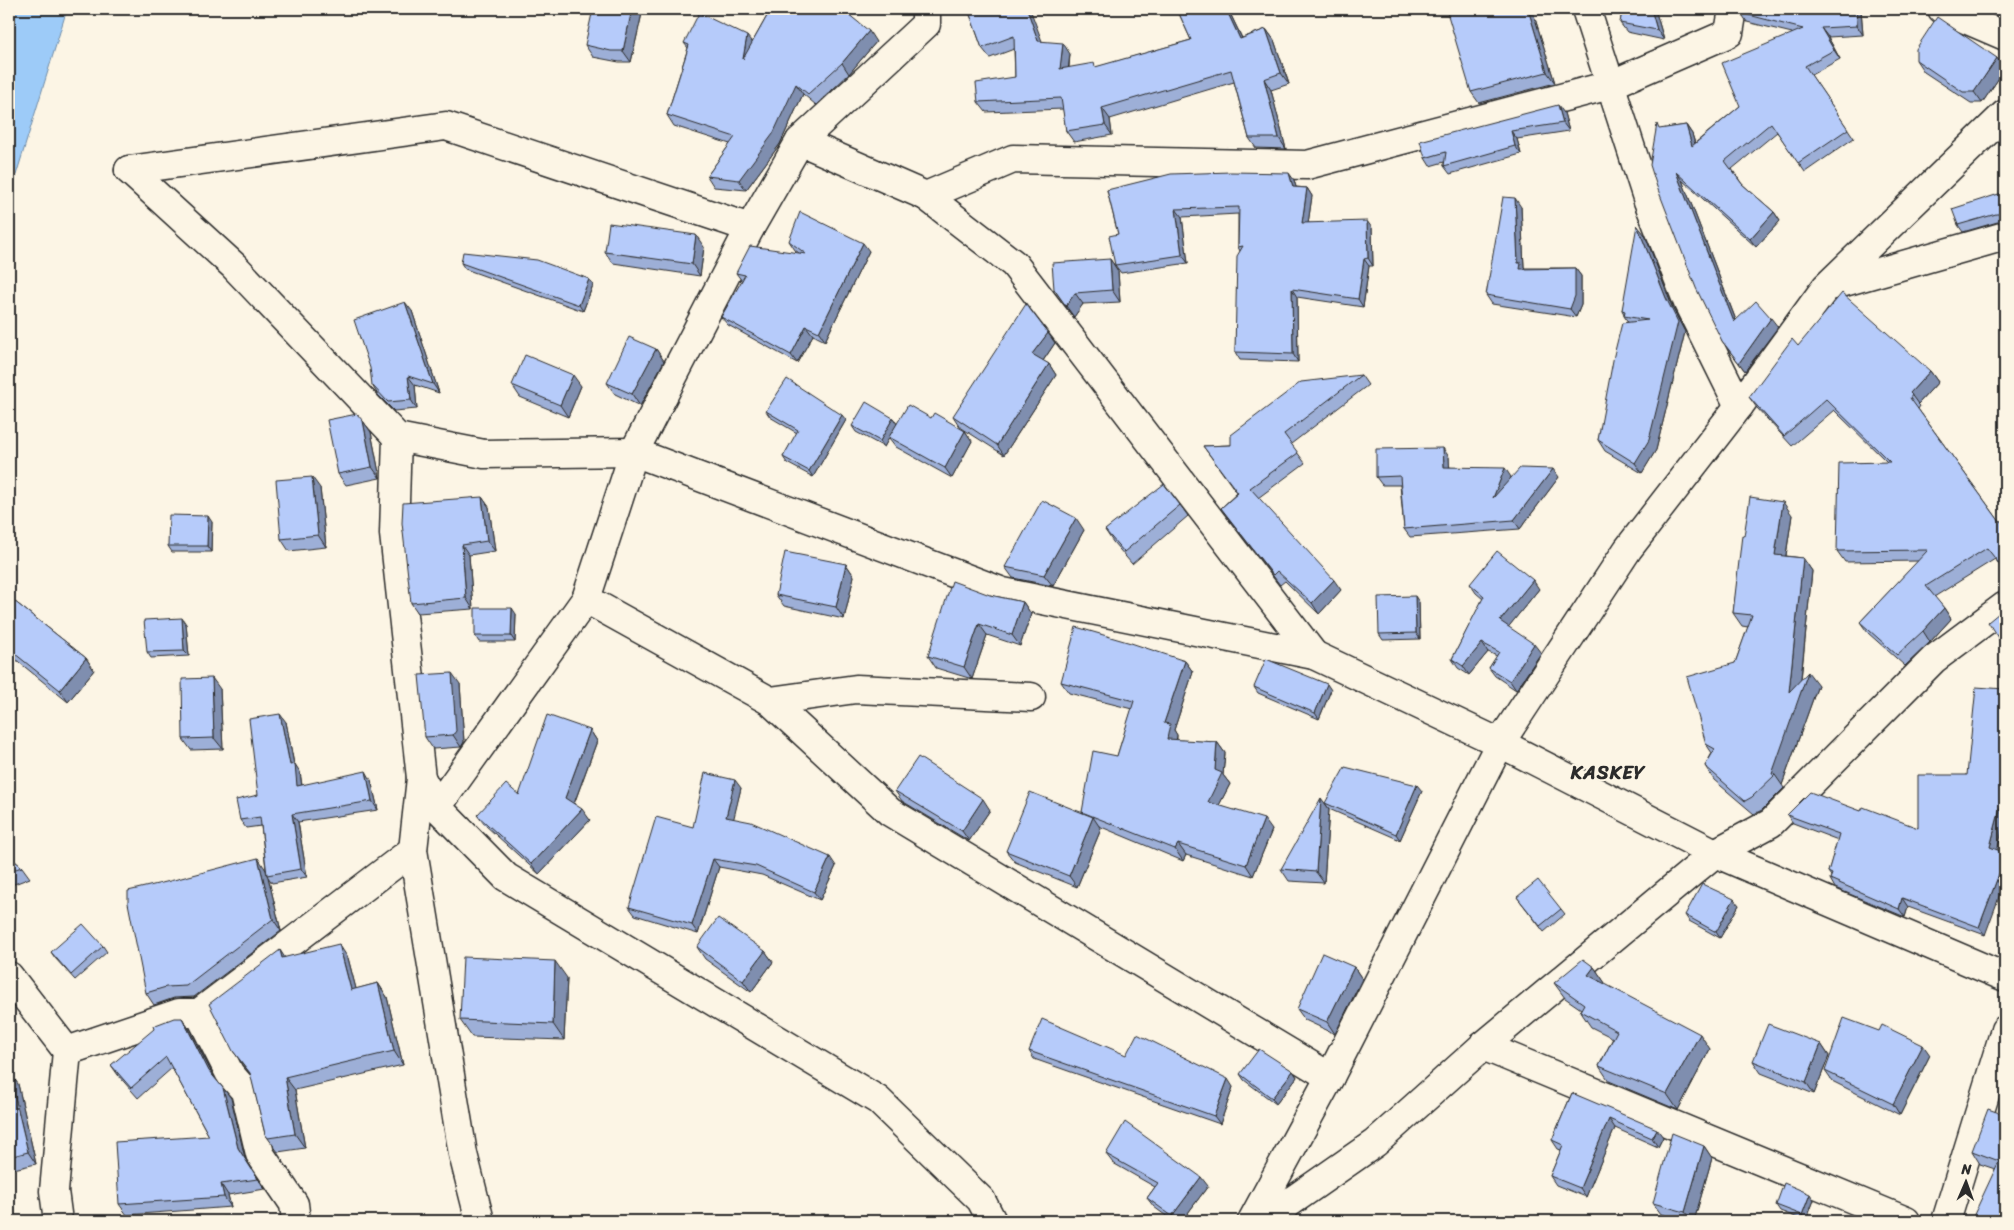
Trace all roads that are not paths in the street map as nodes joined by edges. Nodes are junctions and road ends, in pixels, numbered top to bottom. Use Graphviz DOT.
graph roads {
  1 [pos="1586,9"];
  2 [pos="1733,9"];
  3 [pos="1942,9"];
  4 [pos="933,14"];
  5 [pos="2005,36"];
  6 [pos="1610,85"];
  7 [pos="2005,114"];
  8 [pos="800,140"];
  9 [pos="926,196"];
  10 [pos="750,228"];
  11 [pos="2005,236"];
  12 [pos="1826,287"];
  13 [pos="1739,406"];
  14 [pos="397,436"];
  15 [pos="634,452"];
  16 [pos="586,599"];
  17 [pos="2005,606"];
  18 [pos="1314,655"];
  19 [pos="1030,697"];
  20 [pos="770,701"];
  21 [pos="1500,743"];
  22 [pos="421,778"];
  23 [pos="437,807"];
  24 [pos="413,850"];
  25 [pos="1715,854"];
  26 [pos="9,976"];
  27 [pos="2005,977"];
  28 [pos="199,1013"];
  29 [pos="2005,1030"];
  30 [pos="1483,1046"];
  31 [pos="67,1051"];
  32 [pos="1330,1077"];
  33 [pos="58,1221"];
  34 [pos="296,1221"];
  35 [pos="480,1221"];
  36 [pos="992,1221"];
  37 [pos="1252,1221"];
  38 [pos="1263,1221"];
  39 [pos="1906,1221"];
  40 [pos="1946,1221"];
  1 -- 6 [label="street"];
  2 -- 6 [label="street"];
  3 -- 5 [label="street"];
  4 -- 8 [label="street"];
  6 -- 9 [label="street"];
  6 -- 13 [label="street"];
  7 -- 12 [label="street"];
  8 -- 9 [label="street"];
  8 -- 10 [label="street"];
  9 -- 18 [label="street"];
  10 -- 14 [label="street"];
  10 -- 15 [label="street"];
  11 -- 12 [label="street"];
  12 -- 13 [label="street"];
  13 -- 21 [label="street"];
  14 -- 15 [label="street"];
  14 -- 22 [label="street"];
  15 -- 16 [label="street"];
  15 -- 18 [label="street"];
  16 -- 20 [label="street"];
  16 -- 23 [label="street"];
  17 -- 25 [label="street"];
  18 -- 21 [label="street"];
  19 -- 20 [label="street"];
  20 -- 32 [label="street"];
  21 -- 25 [label="street"];
  21 -- 32 [label="street"];
  22 -- 23 [label="street"];
  22 -- 24 [label="street"];
  23 -- 36 [label="street"];
  24 -- 28 [label="street"];
  24 -- 35 [label="street"];
  25 -- 27 [label="street"];
  25 -- 30 [label="street"];
  26 -- 31 [label="street"];
  28 -- 31 [label="street"];
  28 -- 34 [label="street"];
  29 -- 40 [label="street"];
  30 -- 38 [label="street"];
  30 -- 39 [label="street"];
  31 -- 33 [label="street"];
  32 -- 37 [label="street"];
}
